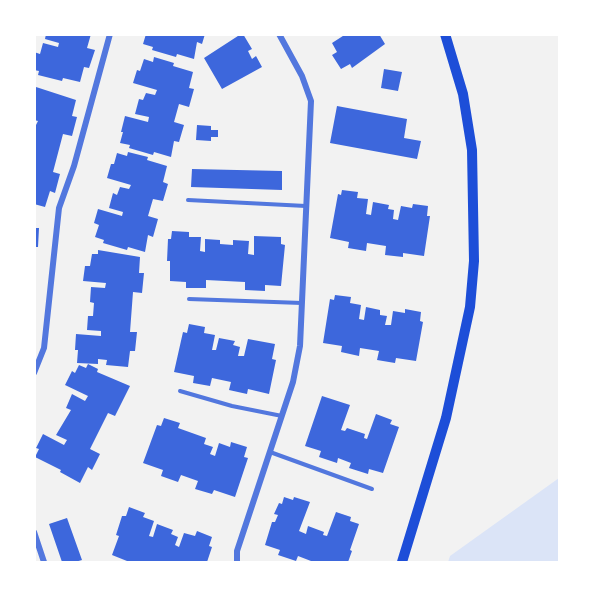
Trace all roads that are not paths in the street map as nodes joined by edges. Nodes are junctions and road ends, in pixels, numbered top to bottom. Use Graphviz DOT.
graph roads {
  1 [pos="110,34"];
  2 [pos="279,34"];
  3 [pos="445,34"];
  4 [pos="188,200"];
  5 [pos="306,206"];
  6 [pos="189,299"];
  7 [pos="302,303"];
  8 [pos="34,374"];
  9 [pos="180,391"];
  10 [pos="282,416"];
  11 [pos="269,452"];
  12 [pos="372,489"];
  13 [pos="34,532"];
  14 [pos="44,562"];
  15 [pos="237,562"];
  16 [pos="402,562"];
  1 -- 8 [label="street"];
  2 -- 5 [label="street"];
  3 -- 16 [label="main road"];
  4 -- 5 [label="lane"];
  5 -- 7 [label="street"];
  6 -- 7 [label="lane"];
  7 -- 10 [label="street"];
  9 -- 10 [label="lane"];
  10 -- 11 [label="street"];
  11 -- 12 [label="lane"];
  11 -- 15 [label="street"];
  13 -- 14 [label="street"];
}
